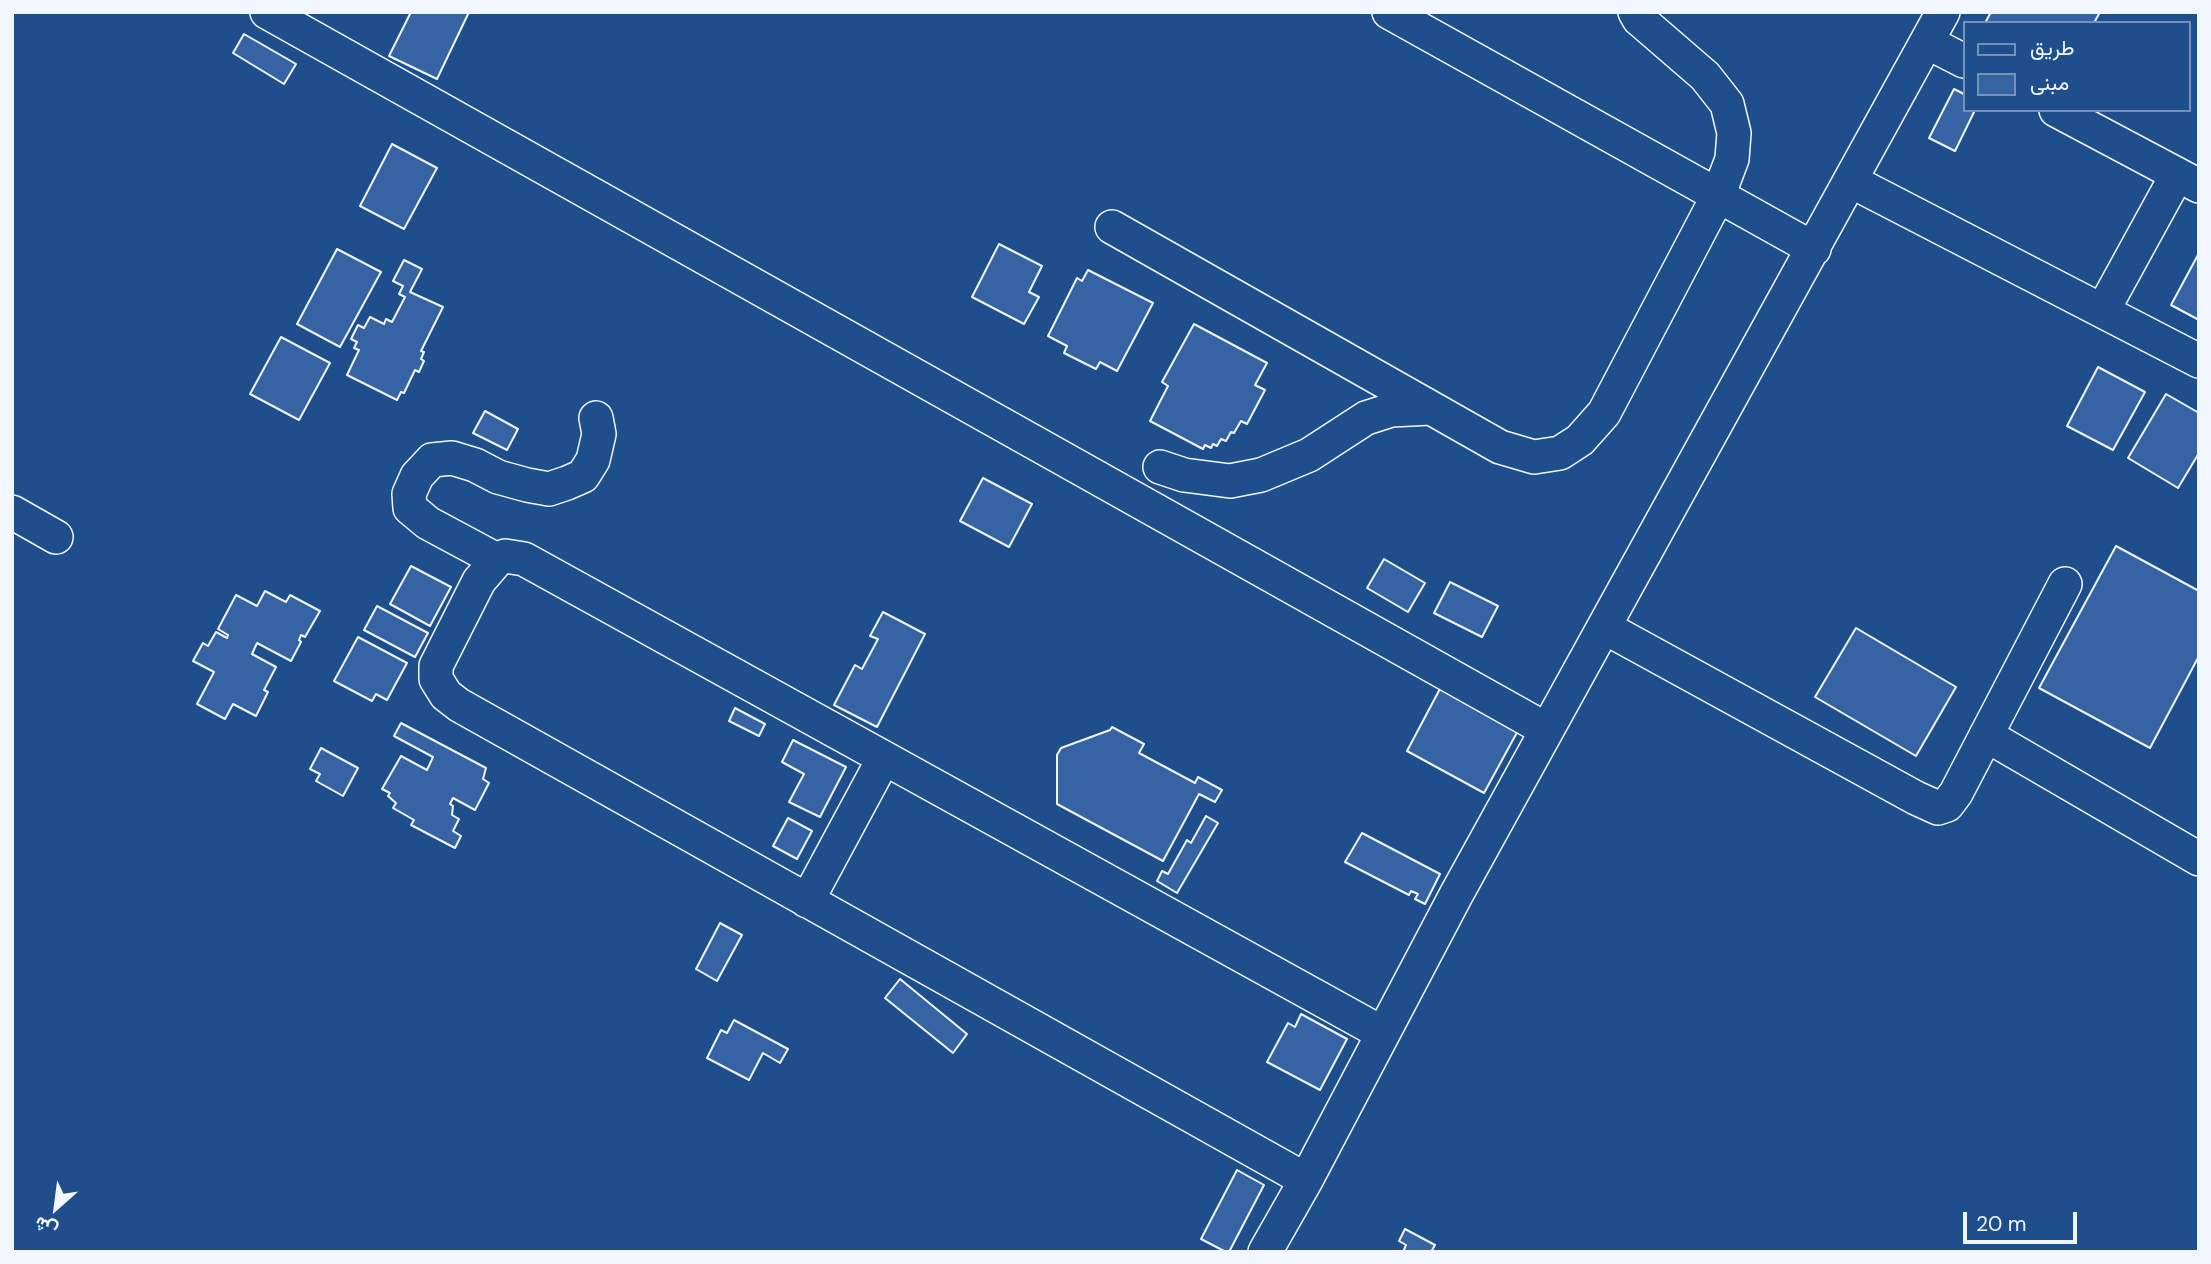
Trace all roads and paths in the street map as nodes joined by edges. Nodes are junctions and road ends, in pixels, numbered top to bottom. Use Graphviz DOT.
graph roads {
  1 [pos="267,12"];
  2 [pos="1389,12"];
  3 [pos="1634,12"];
  4 [pos="1943,12"];
  5 [pos="1927,42"];
  6 [pos="1962,60"];
  7 [pos="2060,112"];
  8 [pos="2188,180"];
  9 [pos="1851,181"];
  10 [pos="1718,195"];
  11 [pos="1112,227"];
  12 [pos="1814,249"];
  13 [pos="2104,310"];
  14 [pos="2199,361"];
  15 [pos="1430,408"];
  16 [pos="597,418"];
  17 [pos="1160,467"];
  18 [pos="12,512"];
  19 [pos="56,537"];
  20 [pos="497,560"];
  21 [pos="2064,584"];
  22 [pos="1604,627"];
  23 [pos="1547,730"];
  24 [pos="1986,735"];
  25 [pos="884,758"];
  26 [pos="2199,859"];
  27 [pos="807,901"];
  28 [pos="1382,1033"];
  29 [pos="1306,1180"];
  30 [pos="1265,1252"];
  1 -- 23 [label="street"];
  2 -- 10 [label="street"];
  3 -- 10 [label="street"];
  4 -- 5 [label="street"];
  5 -- 6 [label="street"];
  5 -- 9 [label="street"];
  7 -- 8 [label="street"];
  8 -- 13 [label="street"];
  9 -- 12 [label="street"];
  9 -- 13 [label="street"];
  10 -- 12 [label="street"];
  10 -- 15 [label="street"];
  11 -- 15 [label="street"];
  12 -- 22 [label="street"];
  13 -- 14 [label="street"];
  15 -- 17 [label="street"];
  16 -- 20 [label="street"];
  18 -- 19 [label="street"];
  20 -- 25 [label="street"];
  20 -- 27 [label="street"];
  21 -- 24 [label="street"];
  22 -- 23 [label="street"];
  22 -- 24 [label="street"];
  23 -- 28 [label="street"];
  24 -- 26 [label="street"];
  25 -- 27 [label="street"];
  25 -- 28 [label="street"];
  27 -- 29 [label="street"];
  28 -- 29 [label="street"];
  29 -- 30 [label="street"];
}
